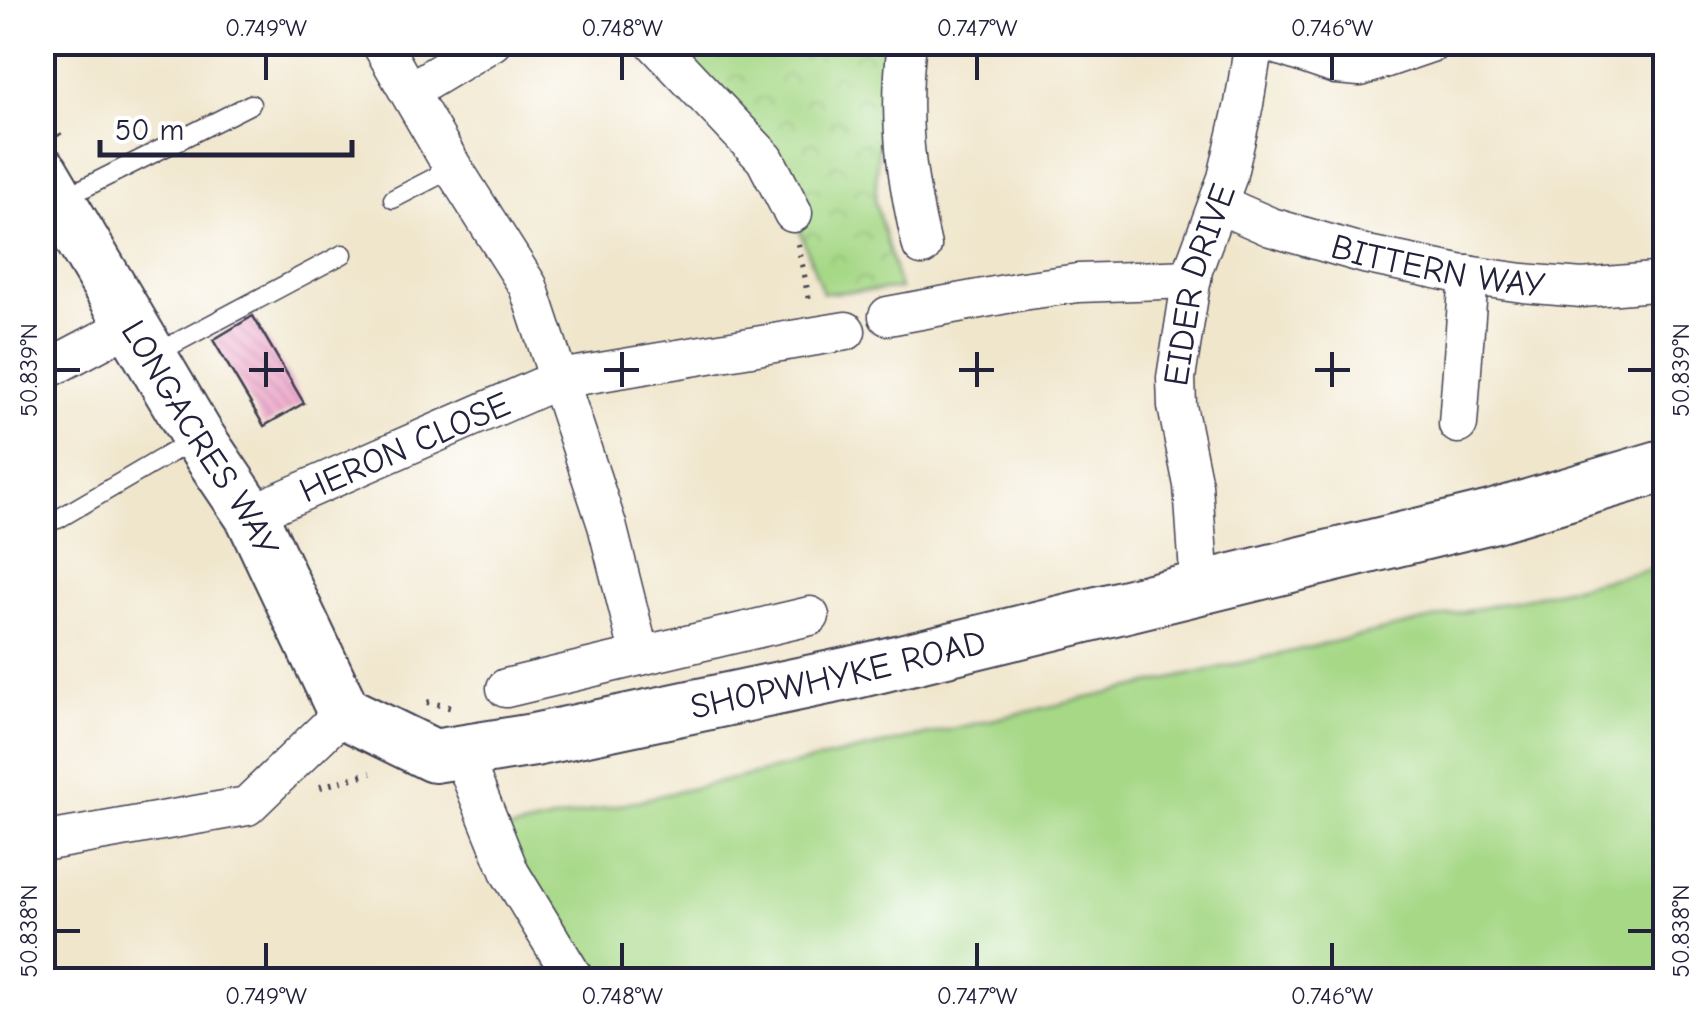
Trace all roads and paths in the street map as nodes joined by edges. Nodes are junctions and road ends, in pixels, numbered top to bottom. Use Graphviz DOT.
graph roads {
  1 [pos="380,42"];
  2 [pos="492,42"];
  3 [pos="654,42"];
  4 [pos="907,42"];
  5 [pos="1254,42"];
  6 [pos="1269,42"];
  7 [pos="1433,42"];
  8 [pos="410,91"];
  9 [pos="250,104"];
  10 [pos="453,168"];
  11 [pos="51,186"];
  12 [pos="392,199"];
  13 [pos="1218,204"];
  14 [pos="792,213"];
  15 [pos="922,246"];
  16 [pos="343,254"];
  17 [pos="1469,276"];
  18 [pos="1192,279"];
  19 [pos="1666,281"];
  20 [pos="888,316"];
  21 [pos="831,334"];
  22 [pos="140,340"];
  23 [pos="42,372"];
  24 [pos="559,379"];
  25 [pos="1458,424"];
  26 [pos="198,437"];
  27 [pos="1666,465"];
  28 [pos="252,517"];
  29 [pos="42,521"];
  30 [pos="1200,588"];
  31 [pos="810,616"];
  32 [pos="640,656"];
  33 [pos="506,688"];
  34 [pos="344,712"];
  35 [pos="448,754"];
  36 [pos="246,806"];
  37 [pos="42,842"];
  38 [pos="575,980"];
  1 -- 8 [label="street"];
  2 -- 8 [label="street"];
  3 -- 14 [label="street"];
  4 -- 15 [label="street"];
  5 -- 13 [label="street, EIDER DRIVE"];
  6 -- 7 [label="street"];
  8 -- 10 [label="street"];
  9 -- 11 [label="lane"];
  10 -- 12 [label="lane"];
  10 -- 24 [label="street"];
  11 -- 22 [label="main road, LONGACRES WAY"];
  13 -- 17 [label="street, BITTERN WAY"];
  13 -- 18 [label="street, EIDER DRIVE"];
  14 -- 21 [label="path"];
  16 -- 22 [label="lane"];
  17 -- 19 [label="street, BITTERN WAY"];
  17 -- 25 [label="street"];
  18 -- 20 [label="street"];
  18 -- 30 [label="street, EIDER DRIVE"];
  21 -- 24 [label="street, HERON CLOSE"];
  22 -- 23 [label="street"];
  22 -- 26 [label="main road, LONGACRES WAY"];
  24 -- 28 [label="street, HERON CLOSE"];
  24 -- 32 [label="street"];
  26 -- 28 [label="main road, LONGACRES WAY"];
  26 -- 29 [label="lane"];
  27 -- 30 [label="main road, SHOPWHYKE ROAD"];
  28 -- 34 [label="main road, LONGACRES WAY"];
  30 -- 35 [label="main road, SHOPWHYKE ROAD"];
  31 -- 32 [label="street"];
  32 -- 33 [label="street"];
  34 -- 35 [label="main road"];
  34 -- 36 [label="street"];
  35 -- 36 [label="path"];
  35 -- 38 [label="street"];
  36 -- 37 [label="street"];
}
